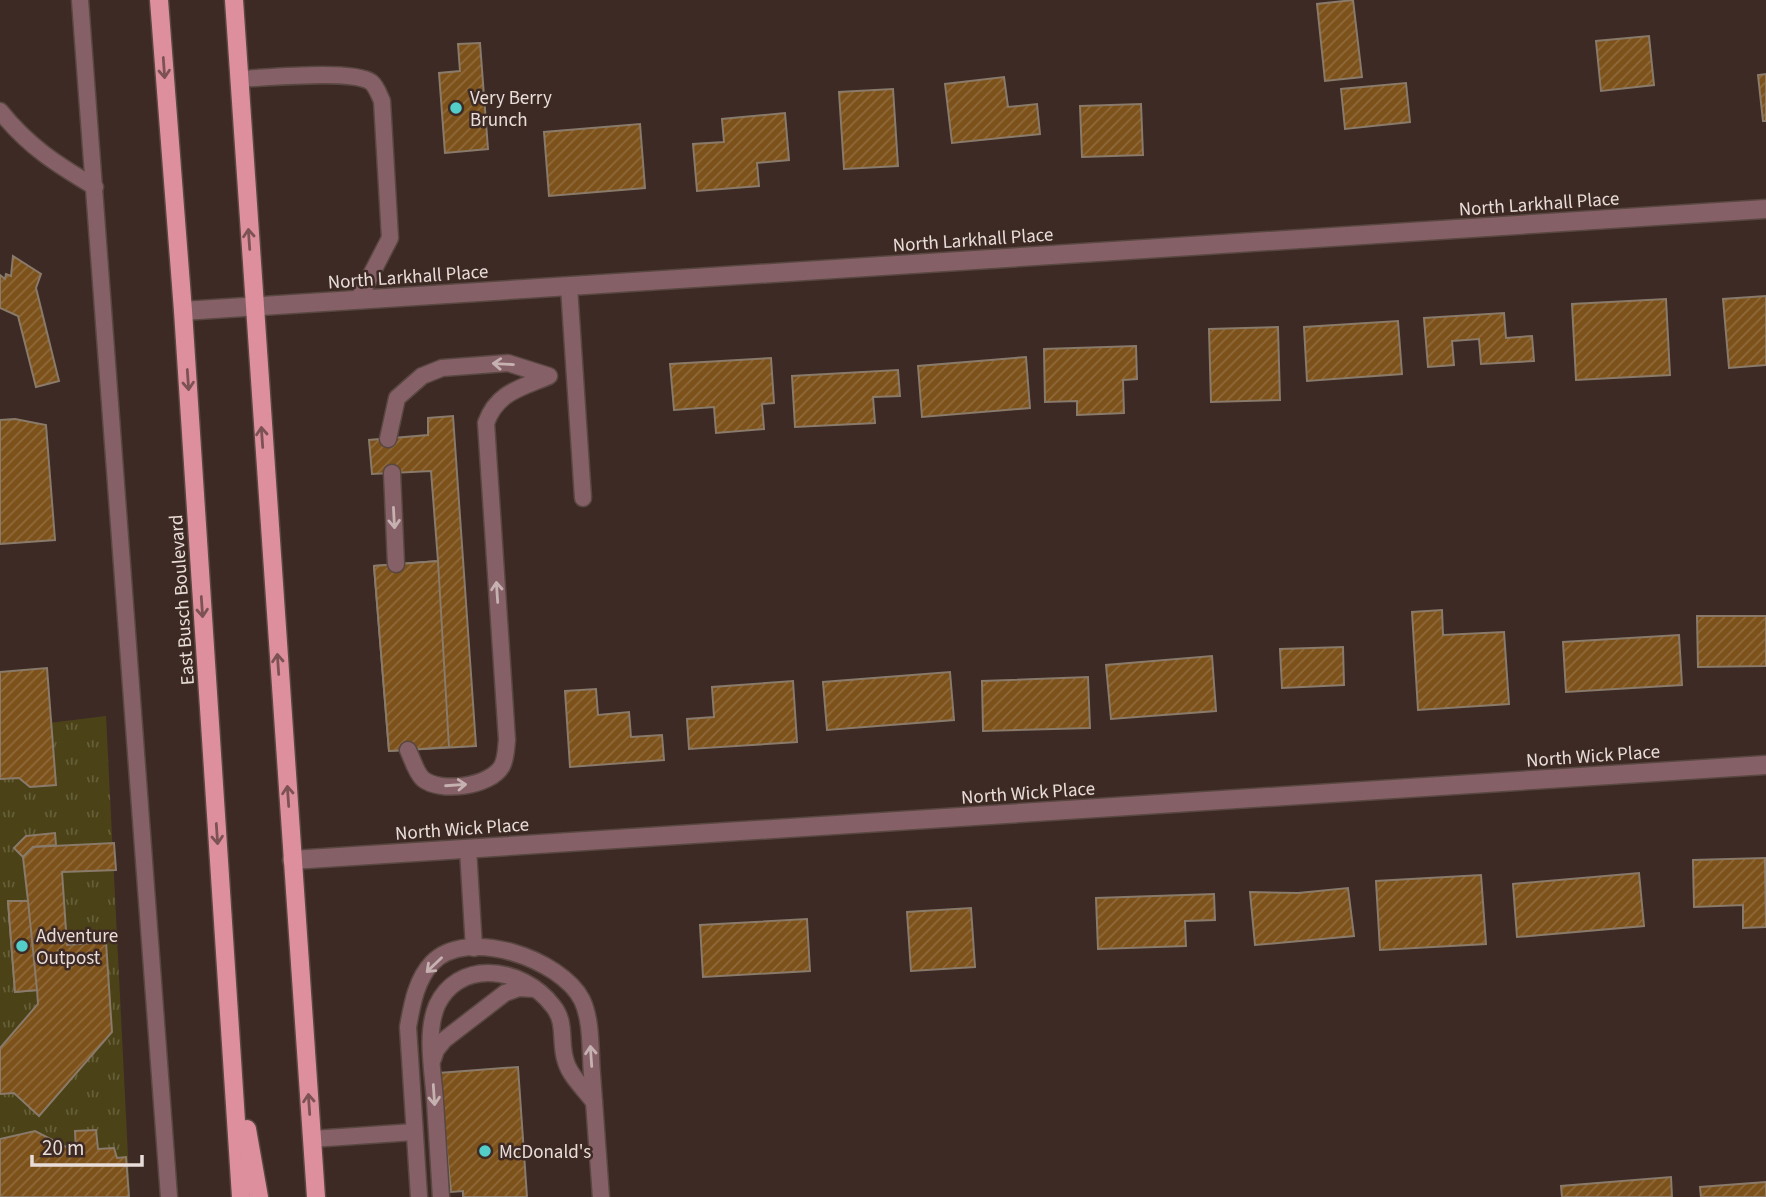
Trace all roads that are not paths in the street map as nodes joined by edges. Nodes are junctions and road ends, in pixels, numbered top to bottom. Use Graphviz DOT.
graph roads {
  1 [pos="80,0"];
  2 [pos="159,0"];
  3 [pos="237,1"];
  4 [pos="239,79"];
  5 [pos="0,111"];
  6 [pos="94,187"];
  7 [pos="1766,209"];
  8 [pos="569,287"];
  9 [pos="358,300"];
  10 [pos="253,307"];
  11 [pos="183,311"];
  12 [pos="574,374"];
  13 [pos="549,376"];
  14 [pos="388,439"];
  15 [pos="392,473"];
  16 [pos="583,498"];
  17 [pos="397,564"];
  18 [pos="408,750"];
  19 [pos="1766,765"];
  20 [pos="468,849"];
  21 [pos="292,860"];
  22 [pos="474,947"];
  23 [pos="535,989"];
  24 [pos="230,1036"];
  25 [pos="432,1063"];
  26 [pos="594,1102"];
  27 [pos="414,1132"];
  28 [pos="312,1139"];
  29 [pos="169,1197"];
  30 [pos="241,1197"];
  31 [pos="259,1197"];
  32 [pos="316,1197"];
  33 [pos="419,1197"];
  34 [pos="441,1197"];
  35 [pos="601,1197"];
  1 -- 6 [label="lane"];
  2 -- 11 [label="main road, East Busch Boulevard, one-way"];
  3 -- 4 [label="main road"];
  4 -- 9 [label="lane"];
  10 -- 4 [label="main road, one-way"];
  5 -- 6 [label="lane"];
  6 -- 29 [label="lane"];
  7 -- 8 [label="street, North Larkhall Place"];
  8 -- 9 [label="street, North Larkhall Place"];
  8 -- 12 [label="lane"];
  9 -- 10 [label="street, North Larkhall Place"];
  10 -- 11 [label="street, North Larkhall Place"];
  21 -- 10 [label="main road, one-way"];
  11 -- 24 [label="main road, East Busch Boulevard, one-way"];
  12 -- 13 [label="lane"];
  12 -- 16 [label="lane"];
  13 -- 14 [label="lane, one-way"];
  18 -- 13 [label="lane, one-way"];
  15 -- 17 [label="lane, one-way"];
  19 -- 20 [label="street, North Wick Place"];
  20 -- 21 [label="street, North Wick Place"];
  20 -- 22 [label="lane"];
  28 -- 21 [label="main road, one-way"];
  26 -- 22 [label="lane, one-way"];
  22 -- 27 [label="lane, one-way"];
  23 -- 25 [label="lane"];
  23 -- 25 [label="lane"];
  23 -- 26 [label="lane"];
  24 -- 30 [label="main road, East Busch Boulevard"];
  24 -- 31 [label="main road"];
  25 -- 34 [label="lane, one-way"];
  26 -- 35 [label="lane"];
  27 -- 28 [label="lane"];
  27 -- 33 [label="lane"];
  28 -- 32 [label="main road"];
}
